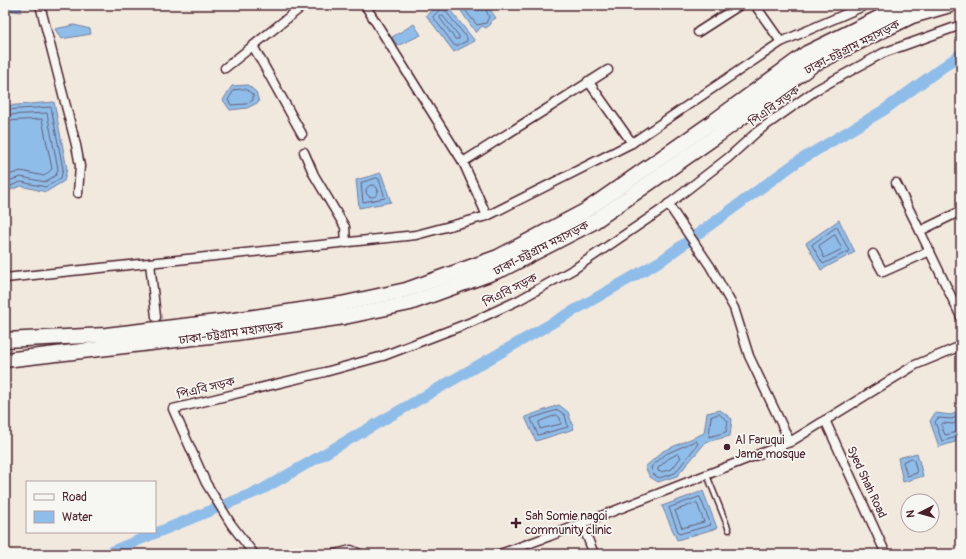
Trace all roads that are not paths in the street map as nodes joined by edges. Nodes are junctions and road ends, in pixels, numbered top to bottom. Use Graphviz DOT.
graph roads {
  1 [pos="40,5"];
  2 [pos="289,5"];
  3 [pos="304,5"];
  4 [pos="365,5"];
  5 [pos="740,5"];
  6 [pos="755,5"];
  7 [pos="866,5"];
  8 [pos="906,5"];
  9 [pos="950,5"];
  10 [pos="293,14"];
  11 [pos="961,25"];
  12 [pos="698,32"];
  13 [pos="781,42"];
  14 [pos="253,46"];
  15 [pos="225,68"];
  16 [pos="608,70"];
  17 [pos="588,81"];
  18 [pos="302,134"];
  19 [pos="632,143"];
  20 [pos="304,152"];
  21 [pos="463,162"];
  22 [pos="896,183"];
  23 [pos="78,193"];
  24 [pos="668,204"];
  25 [pos="961,211"];
  26 [pos="487,216"];
  27 [pos="920,231"];
  28 [pos="346,243"];
  29 [pos="930,251"];
  30 [pos="873,254"];
  31 [pos="150,263"];
  32 [pos="5,278"];
  33 [pos="156,317"];
  34 [pos="961,317"];
  35 [pos="5,340"];
  36 [pos="961,346"];
  37 [pos="5,360"];
  38 [pos="825,420"];
  39 [pos="790,442"];
  40 [pos="707,475"];
  41 [pos="582,524"];
  42 [pos="729,530"];
  43 [pos="254,554"];
  44 [pos="335,554"];
  45 [pos="360,554"];
  46 [pos="500,554"];
  47 [pos="594,554"];
  48 [pos="886,554"];
  1 -- 23 [label="street"];
  2 -- 10 [label="street"];
  3 -- 10 [label="street"];
  4 -- 21 [label="street"];
  5 -- 12 [label="street"];
  6 -- 13 [label="street"];
  7 -- 13 [label="street"];
  8 -- 35 [label="highway, ঢাকা-চট্টগ্রাম মহাসড়ক"];
  9 -- 37 [label="highway, ঢাকা-চট্টগ্রাম মহাসড়ক"];
  10 -- 14 [label="street"];
  11 -- 24 [label="street, পিএবি সড়ক"];
  13 -- 19 [label="street"];
  14 -- 15 [label="street"];
  14 -- 18 [label="street"];
  16 -- 17 [label="street"];
  17 -- 19 [label="street"];
  17 -- 21 [label="street"];
  19 -- 26 [label="street"];
  20 -- 28 [label="street"];
  21 -- 26 [label="street"];
  22 -- 27 [label="street"];
  24 -- 39 [label="street"];
  24 -- 43 [label="street, পিএবি সড়ক"];
  25 -- 27 [label="street"];
  26 -- 28 [label="street"];
  27 -- 29 [label="street"];
  28 -- 31 [label="street"];
  29 -- 30 [label="street"];
  29 -- 34 [label="street"];
  31 -- 32 [label="street"];
  31 -- 33 [label="street"];
  36 -- 38 [label="street"];
  38 -- 39 [label="street"];
  38 -- 48 [label="street, Syed Shah Road"];
  39 -- 40 [label="street"];
  40 -- 41 [label="street"];
  40 -- 42 [label="lane"];
  41 -- 46 [label="street"];
  41 -- 47 [label="street"];
  44 -- 45 [label="street"];
}
